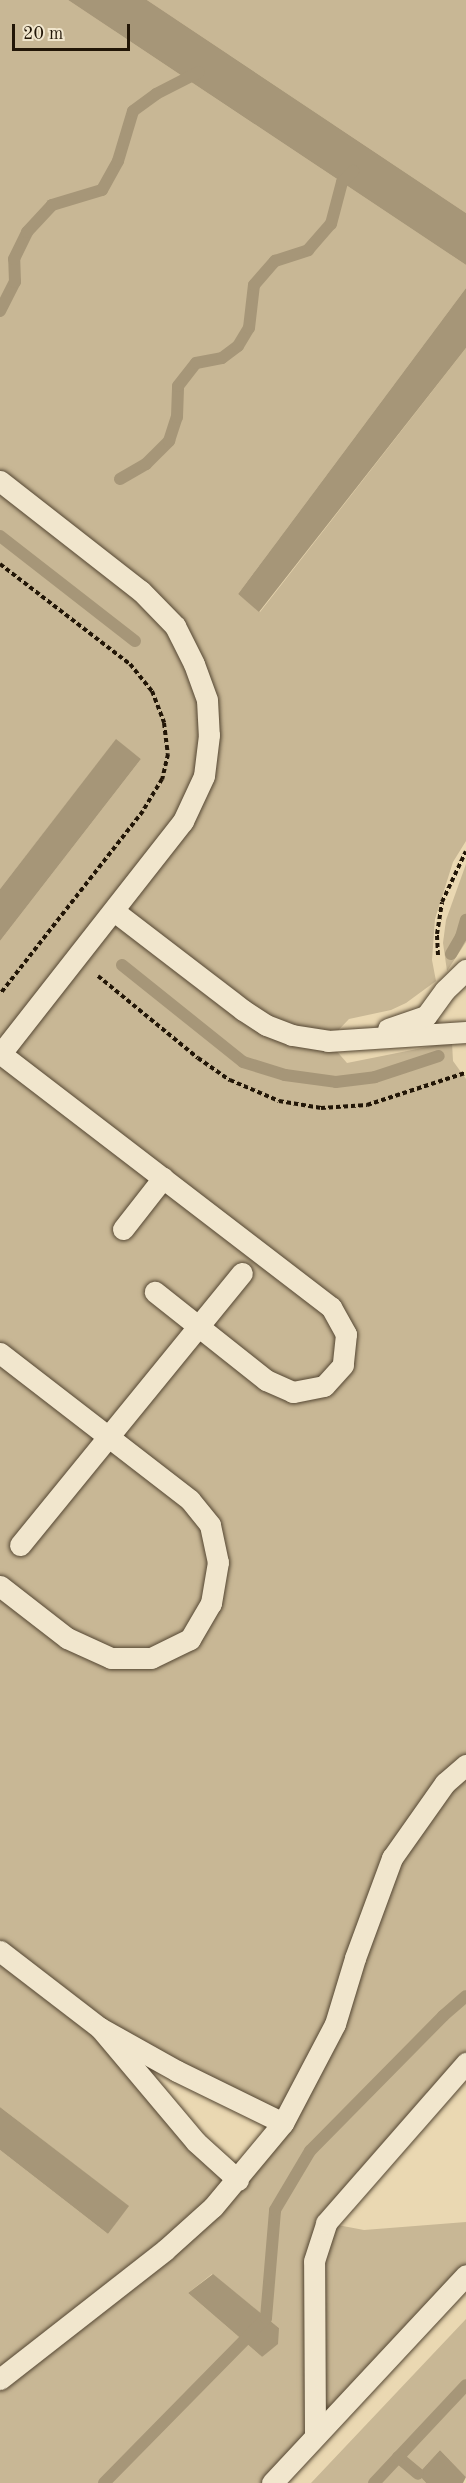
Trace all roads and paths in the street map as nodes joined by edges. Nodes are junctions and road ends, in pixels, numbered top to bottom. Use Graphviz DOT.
graph roads {
  1 [pos="0,481"];
  2 [pos="0,564"];
  3 [pos="114,911"];
  4 [pos="47,933"];
  5 [pos="77,958"];
  6 [pos="466,970"];
  7 [pos="0,994"];
  8 [pos="466,1032"];
  9 [pos="356,1040"];
  10 [pos="0,1054"];
  11 [pos="465,1073"];
  12 [pos="163,1178"];
  13 [pos="123,1229"];
  14 [pos="242,1273"];
  15 [pos="155,1292"];
  16 [pos="198,1326"];
  17 [pos="0,1353"];
  18 [pos="108,1437"];
  19 [pos="20,1545"];
  20 [pos="0,1586"];
  21 [pos="466,1765"];
  22 [pos="0,1951"];
  23 [pos="100,2028"];
  24 [pos="466,2062"];
  25 [pos="283,2123"];
  26 [pos="238,2180"];
  27 [pos="466,2275"];
  28 [pos="0,2379"];
  29 [pos="315,2434"];
  30 [pos="272,2483"];
  1 -- 3 [label="lane"];
  2 -- 4 [label="path"];
  3 -- 5 [label="lane"];
  3 -- 9 [label="lane"];
  4 -- 5 [label="path"];
  4 -- 7 [label="path"];
  5 -- 10 [label="lane"];
  5 -- 11 [label="path"];
  6 -- 9 [label="lane"];
  8 -- 9 [label="lane"];
  10 -- 12 [label="lane"];
  12 -- 13 [label="lane"];
  12 -- 16 [label="lane"];
  14 -- 16 [label="lane"];
  15 -- 16 [label="lane"];
  16 -- 18 [label="lane"];
  17 -- 18 [label="lane"];
  18 -- 19 [label="lane"];
  18 -- 20 [label="lane"];
  21 -- 25 [label="lane"];
  22 -- 23 [label="lane"];
  23 -- 25 [label="lane"];
  23 -- 26 [label="lane"];
  24 -- 29 [label="lane"];
  25 -- 26 [label="lane"];
  26 -- 28 [label="lane"];
  27 -- 29 [label="lane"];
  29 -- 30 [label="lane"];
}
